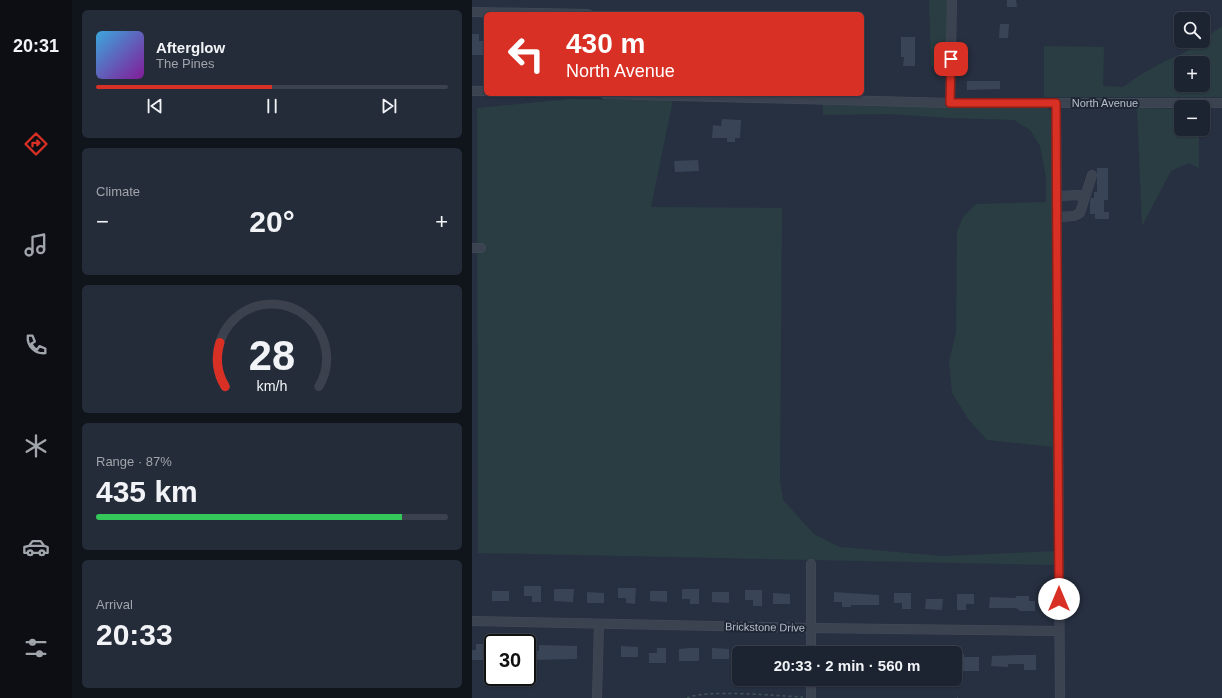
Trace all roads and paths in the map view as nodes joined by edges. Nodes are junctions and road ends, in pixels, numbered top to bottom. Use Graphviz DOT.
graph roads {
  1 [pos="952,0"];
  2 [pos="472,12"];
  3 [pos="484,12"];
  4 [pos="472,91"];
  5 [pos="484,91"];
  6 [pos="682,96"];
  7 [pos="950,103"];
  8 [pos="1056,103"];
  9 [pos="1222,103"];
  10 [pos="1092,175"];
  11 [pos="1057,196"];
  12 [pos="1083,199"];
  13 [pos="1057,217"];
  14 [pos="811,564"];
  15 [pos="472,621"];
  16 [pos="599,624"];
  17 [pos="811,628"];
  18 [pos="1059,631"];
  19 [pos="811,646"];
  20 [pos="811,686"];
  21 [pos="596,698"];
  22 [pos="687,698"];
  23 [pos="811,698"];
  24 [pos="1060,698"];
  1 -- 7 [label="street"];
  2 -- 3 [label="street"];
  4 -- 5 [label="street"];
  6 -- 7 [label="street, North Avenue"];
  7 -- 8 [label="street, North Avenue"];
  8 -- 9 [label="street, North Avenue"];
  8 -- 11 [label="street"];
  10 -- 12 [label="street"];
  11 -- 12 [label="street"];
  11 -- 13 [label="street"];
  12 -- 13 [label="street"];
  13 -- 18 [label="street"];
  14 -- 17 [label="street"];
  15 -- 16 [label="street, Brickstone Drive"];
  16 -- 17 [label="street, Brickstone Drive"];
  16 -- 21 [label="street"];
  17 -- 18 [label="street, Brickstone Drive"];
  17 -- 19 [label="street"];
  18 -- 24 [label="street"];
  20 -- 23 [label="street"];
  22 -- 23 [label="path"];
}
